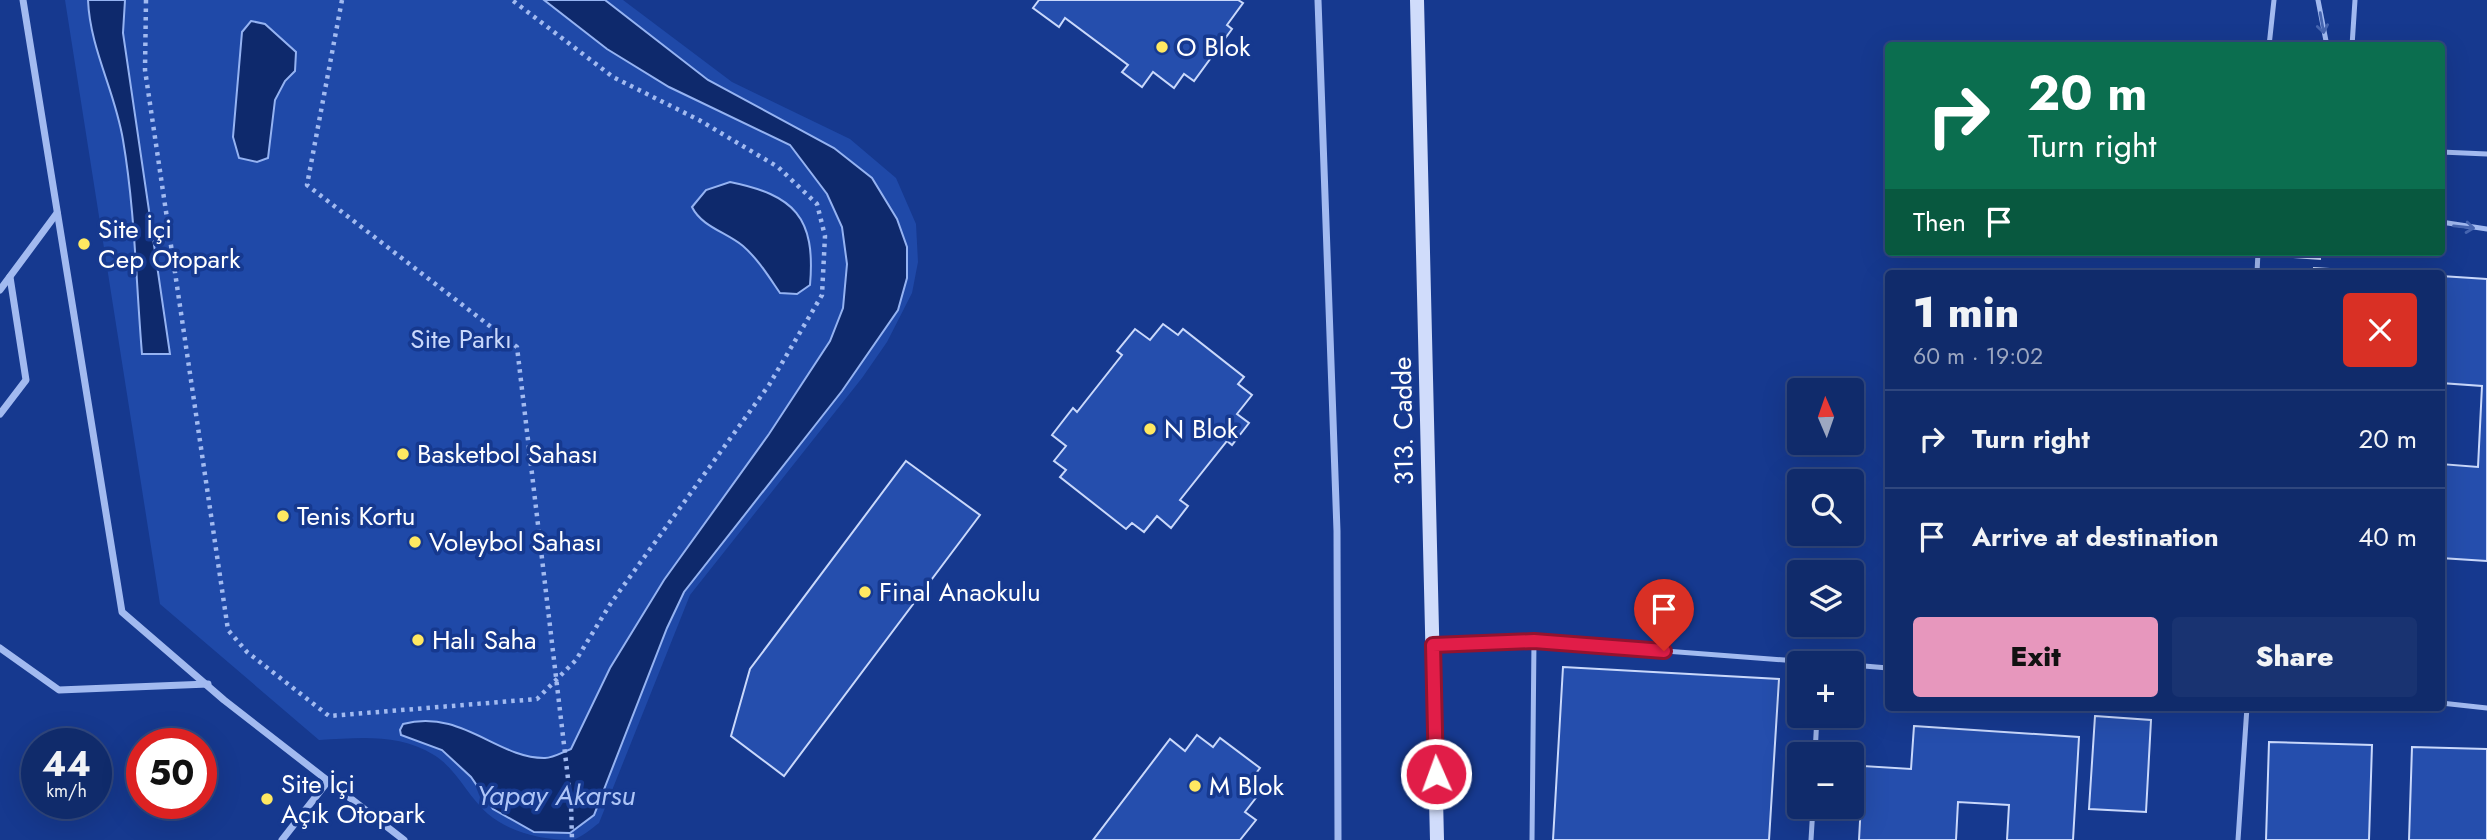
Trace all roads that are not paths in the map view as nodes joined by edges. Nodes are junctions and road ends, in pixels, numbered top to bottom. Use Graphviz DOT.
graph roads {
  1 [pos="23,0"];
  2 [pos="1318,0"];
  3 [pos="1418,0"];
  4 [pos="2274,0"];
  5 [pos="2318,0"];
  6 [pos="2355,0"];
  7 [pos="2269,42"];
  8 [pos="2326,42"];
  9 [pos="2352,42"];
  10 [pos="2445,152"];
  11 [pos="2487,154"];
  12 [pos="57,213"];
  13 [pos="2445,223"];
  14 [pos="2487,229"];
  15 [pos="10,277"];
  16 [pos="0,290"];
  17 [pos="0,414"];
  18 [pos="1534,641"];
  19 [pos="1433,645"];
  20 [pos="0,648"];
  21 [pos="1787,660"];
  22 [pos="1864,666"];
  23 [pos="1885,668"];
  24 [pos="208,684"];
  25 [pos="2445,704"];
  26 [pos="2487,708"];
  27 [pos="2247,711"];
  28 [pos="328,781"];
  29 [pos="1812,819"];
  30 [pos="282,840"];
  31 [pos="404,840"];
  32 [pos="1338,840"];
  33 [pos="1437,840"];
  34 [pos="1532,840"];
  35 [pos="1811,840"];
  36 [pos="2238,840"];
  1 -- 12 [label="street"];
  2 -- 32 [label="street"];
  3 -- 19 [label="main road, 313. Cadde"];
  4 -- 7 [label="lane"];
  5 -- 8 [label="lane, one-way"];
  6 -- 9 [label="lane"];
  10 -- 11 [label="lane"];
  12 -- 15 [label="street"];
  12 -- 24 [label="street"];
  13 -- 14 [label="lane, one-way"];
  15 -- 16 [label="street"];
  15 -- 17 [label="street"];
  18 -- 19 [label="lane"];
  18 -- 21 [label="lane"];
  18 -- 34 [label="lane"];
  19 -- 33 [label="main road, 313. Cadde"];
  20 -- 24 [label="street"];
  22 -- 23 [label="lane"];
  24 -- 28 [label="street"];
  25 -- 26 [label="lane"];
  27 -- 36 [label="lane"];
  28 -- 30 [label="street"];
  28 -- 31 [label="street"];
  29 -- 35 [label="lane"];
}
